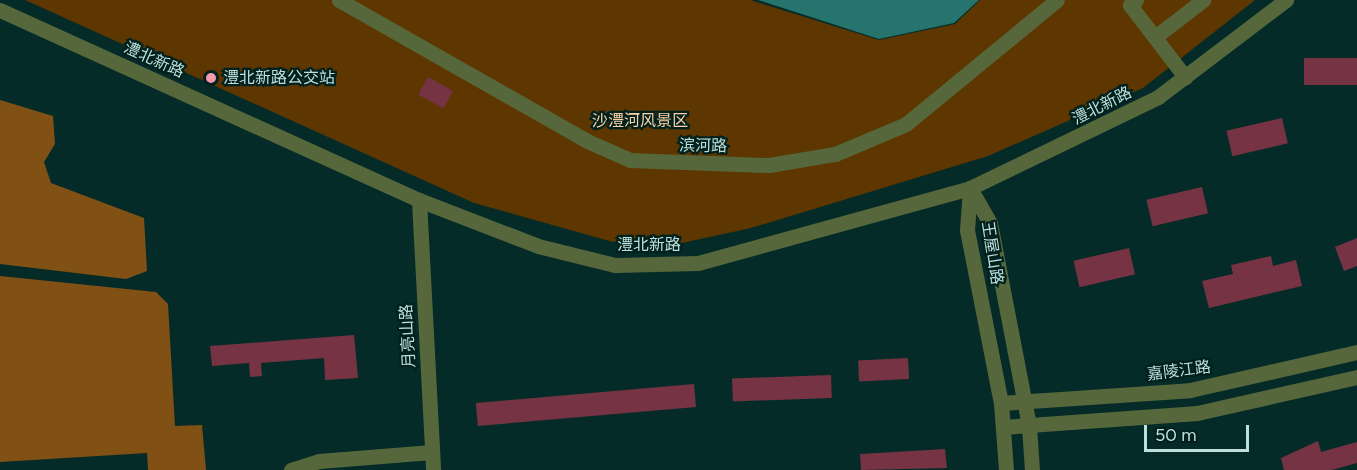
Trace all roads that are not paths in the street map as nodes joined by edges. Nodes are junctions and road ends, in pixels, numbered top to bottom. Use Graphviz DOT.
graph roads {
  1 [pos="339,0"];
  2 [pos="1057,0"];
  3 [pos="1136,0"];
  4 [pos="1203,0"];
  5 [pos="1286,0"];
  6 [pos="0,9"];
  7 [pos="1155,37"];
  8 [pos="1185,77"];
  9 [pos="970,188"];
  10 [pos="419,200"];
  11 [pos="1357,352"];
  12 [pos="1357,377"];
  13 [pos="1024,401"];
  14 [pos="1001,403"];
  15 [pos="1029,426"];
  16 [pos="1003,427"];
  17 [pos="432,452"];
  18 [pos="291,470"];
  19 [pos="433,470"];
  20 [pos="1006,470"];
  21 [pos="1032,470"];
  1 -- 2 [label="street, 滨河路"];
  3 -- 7 [label="street"];
  4 -- 7 [label="street"];
  5 -- 8 [label="street, 澧北新路"];
  6 -- 10 [label="street, 澧北新路"];
  7 -- 8 [label="street"];
  8 -- 9 [label="street, 澧北新路"];
  9 -- 10 [label="street, 澧北新路"];
  9 -- 13 [label="street, 王屋山路"];
  9 -- 14 [label="street, 王屋山路"];
  10 -- 17 [label="street, 月亮山路"];
  11 -- 13 [label="street, 嘉陵江路"];
  12 -- 15 [label="street"];
  13 -- 14 [label="street, 嘉陵江路"];
  13 -- 15 [label="street, 王屋山路"];
  14 -- 16 [label="street, 王屋山路"];
  15 -- 16 [label="street"];
  15 -- 21 [label="street, 王屋山路"];
  16 -- 20 [label="street, 王屋山路"];
  17 -- 18 [label="street"];
  17 -- 19 [label="street, 月亮山路"];
}
